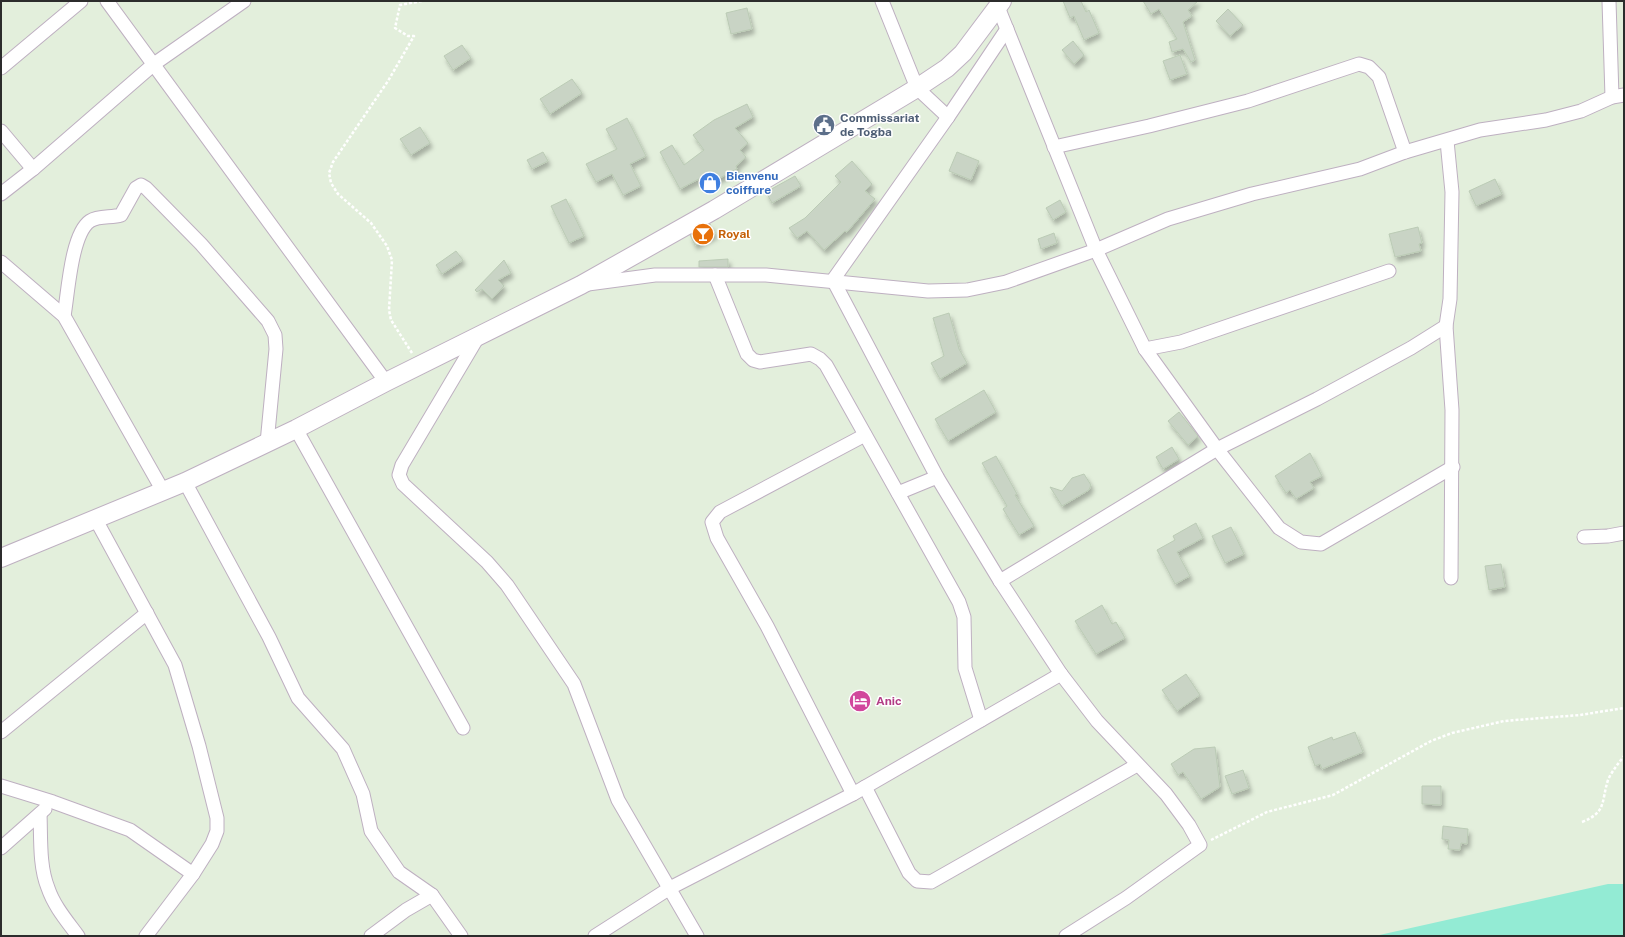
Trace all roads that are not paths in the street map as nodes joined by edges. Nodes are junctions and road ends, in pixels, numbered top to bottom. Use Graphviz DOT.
graph roads {
  1 [pos="81,1"];
  2 [pos="107,1"];
  3 [pos="244,1"];
  4 [pos="882,1"];
  5 [pos="1609,1"];
  6 [pos="1000,4"];
  7 [pos="1007,29"];
  8 [pos="154,64"];
  9 [pos="1,68"];
  10 [pos="917,88"];
  11 [pos="1618,96"];
  12 [pos="948,117"];
  13 [pos="1,131"];
  14 [pos="1447,141"];
  15 [pos="1054,147"];
  16 [pos="1405,152"];
  17 [pos="33,169"];
  18 [pos="1,194"];
  19 [pos="1096,250"];
  20 [pos="1,262"];
  21 [pos="1389,271"];
  22 [pos="715,275"];
  23 [pos="833,280"];
  24 [pos="581,285"];
  25 [pos="64,316"];
  26 [pos="1446,326"];
  27 [pos="478,337"];
  28 [pos="1145,349"];
  29 [pos="386,382"];
  30 [pos="296,429"];
  31 [pos="865,435"];
  32 [pos="266,443"];
  33 [pos="1217,449"];
  34 [pos="1453,467"];
  35 [pos="938,477"];
  36 [pos="185,482"];
  37 [pos="163,491"];
  38 [pos="898,493"];
  39 [pos="95,518"];
  40 [pos="1624,533"];
  41 [pos="1584,537"];
  42 [pos="1,558"];
  43 [pos="1451,578"];
  44 [pos="1000,581"];
  45 [pos="148,613"];
  46 [pos="1061,674"];
  47 [pos="981,720"];
  48 [pos="463,728"];
  49 [pos="1,732"];
  50 [pos="1137,765"];
  51 [pos="1,786"];
  52 [pos="865,787"];
  53 [pos="853,794"];
  54 [pos="53,802"];
  55 [pos="40,814"];
  56 [pos="1,848"];
  57 [pos="193,874"];
  58 [pos="670,888"];
  59 [pos="432,895"];
  60 [pos="78,936"];
  61 [pos="146,936"];
  62 [pos="371,936"];
  63 [pos="461,936"];
  64 [pos="595,936"];
  65 [pos="697,936"];
  66 [pos="1066,936"];
  1 -- 9 [label="street"];
  2 -- 8 [label="street"];
  3 -- 8 [label="street"];
  4 -- 10 [label="street"];
  5 -- 11 [label="street"];
  6 -- 7 [label="street"];
  6 -- 10 [label="street"];
  7 -- 12 [label="street"];
  7 -- 15 [label="street"];
  8 -- 17 [label="street"];
  8 -- 29 [label="street"];
  10 -- 12 [label="street"];
  10 -- 24 [label="street"];
  11 -- 14 [label="street"];
  12 -- 23 [label="street"];
  13 -- 17 [label="street"];
  14 -- 16 [label="street"];
  14 -- 26 [label="street"];
  15 -- 16 [label="street"];
  15 -- 19 [label="street"];
  16 -- 19 [label="street"];
  17 -- 18 [label="street"];
  19 -- 23 [label="street"];
  19 -- 28 [label="street"];
  20 -- 25 [label="street"];
  21 -- 28 [label="street"];
  22 -- 23 [label="street"];
  22 -- 24 [label="street"];
  22 -- 31 [label="street"];
  23 -- 35 [label="street"];
  24 -- 27 [label="street"];
  25 -- 32 [label="street"];
  25 -- 37 [label="street"];
  26 -- 33 [label="street"];
  26 -- 34 [label="street"];
  27 -- 29 [label="street"];
  27 -- 58 [label="street"];
  28 -- 33 [label="street"];
  29 -- 30 [label="street"];
  30 -- 32 [label="street"];
  30 -- 48 [label="street"];
  31 -- 38 [label="street"];
  31 -- 53 [label="street"];
  32 -- 36 [label="street"];
  33 -- 34 [label="street"];
  33 -- 44 [label="street"];
  34 -- 43 [label="street"];
  35 -- 38 [label="street"];
  35 -- 44 [label="street"];
  36 -- 37 [label="street"];
  36 -- 59 [label="street"];
  37 -- 39 [label="street"];
  38 -- 47 [label="street"];
  39 -- 42 [label="street"];
  39 -- 45 [label="street"];
  40 -- 41 [label="street"];
  44 -- 46 [label="street"];
  45 -- 49 [label="street"];
  45 -- 57 [label="street"];
  46 -- 47 [label="street"];
  46 -- 50 [label="street"];
  47 -- 52 [label="street"];
  50 -- 52 [label="street"];
  50 -- 66 [label="street"];
  51 -- 54 [label="street"];
  52 -- 53 [label="street"];
  53 -- 58 [label="street"];
  54 -- 55 [label="street"];
  54 -- 57 [label="street"];
  55 -- 56 [label="street"];
  55 -- 60 [label="street"];
  57 -- 61 [label="street"];
  58 -- 64 [label="street"];
  58 -- 65 [label="street"];
  59 -- 62 [label="street"];
  59 -- 63 [label="street"];
}
